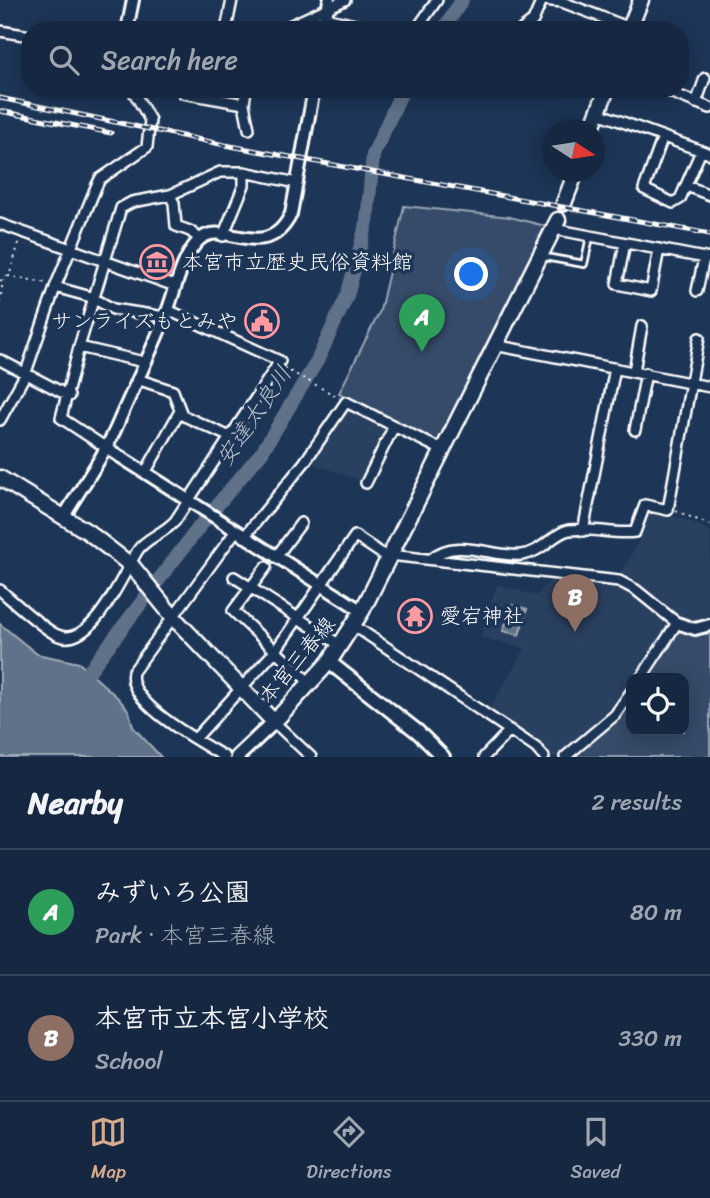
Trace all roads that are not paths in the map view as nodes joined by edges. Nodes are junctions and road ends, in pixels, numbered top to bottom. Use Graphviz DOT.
graph roads {
  1 [pos="132,0"];
  2 [pos="232,0"];
  3 [pos="345,0"];
  4 [pos="437,0"];
  5 [pos="542,0"];
  6 [pos="641,0"];
  7 [pos="327,14"];
  8 [pos="128,21"];
  9 [pos="228,21"];
  10 [pos="306,21"];
  11 [pos="349,21"];
  12 [pos="422,21"];
  13 [pos="533,21"];
  14 [pos="610,21"];
  15 [pos="633,21"];
  16 [pos="0,31"];
  17 [pos="21,34"];
  18 [pos="705,78"];
  19 [pos="137,98"];
  20 [pos="201,98"];
  21 [pos="245,98"];
  22 [pos="312,98"];
  23 [pos="604,98"];
  24 [pos="684,98"];
  25 [pos="696,103"];
  26 [pos="244,104"];
  27 [pos="710,108"];
  28 [pos="598,113"];
  29 [pos="596,119"];
  30 [pos="248,129"];
  31 [pos="663,137"];
  32 [pos="705,153"];
  33 [pos="244,172"];
  34 [pos="572,182"];
  35 [pos="297,183"];
  36 [pos="687,186"];
  37 [pos="170,195"];
  38 [pos="710,195"];
  39 [pos="564,204"];
  40 [pos="0,224"];
  41 [pos="556,225"];
  42 [pos="223,236"];
  43 [pos="590,236"];
  44 [pos="200,239"];
  45 [pos="625,243"];
  46 [pos="71,249"];
  47 [pos="659,249"];
  48 [pos="540,256"];
  49 [pos="707,259"];
  50 [pos="105,261"];
  51 [pos="56,286"];
  52 [pos="175,286"];
  53 [pos="696,291"];
  54 [pos="91,298"];
  55 [pos="166,313"];
  56 [pos="642,326"];
  57 [pos="699,338"];
  58 [pos="494,345"];
  59 [pos="79,347"];
  60 [pos="0,360"];
  61 [pos="144,362"];
  62 [pos="615,368"];
  63 [pos="634,371"];
  64 [pos="646,373"];
  65 [pos="25,375"];
  66 [pos="137,379"];
  67 [pos="692,383"];
  68 [pos="710,387"];
  69 [pos="69,396"];
  70 [pos="180,411"];
  71 [pos="0,420"];
  72 [pos="394,426"];
  73 [pos="635,430"];
  74 [pos="228,436"];
  75 [pos="105,447"];
  76 [pos="442,450"];
  77 [pos="145,473"];
  78 [pos="0,478"];
  79 [pos="366,483"];
  80 [pos="191,502"];
  81 [pos="63,518"];
  82 [pos="301,523"];
  83 [pos="583,531"];
  84 [pos="237,533"];
  85 [pos="389,556"];
  86 [pos="276,557"];
  87 [pos="431,559"];
  88 [pos="132,566"];
  89 [pos="266,567"];
  90 [pos="234,578"];
  91 [pos="321,585"];
  92 [pos="250,588"];
  93 [pos="0,590"];
  94 [pos="362,611"];
  95 [pos="172,615"];
  96 [pos="300,620"];
  97 [pos="677,623"];
  98 [pos="353,625"];
  99 [pos="710,625"];
  100 [pos="340,645"];
  101 [pos="276,650"];
  102 [pos="329,662"];
  103 [pos="644,673"];
  104 [pos="310,683"];
  105 [pos="241,690"];
  106 [pos="626,699"];
  107 [pos="274,722"];
  108 [pos="510,730"];
  109 [pos="195,739"];
  110 [pos="225,757"];
  111 [pos="237,757"];
  112 [pos="311,757"];
  113 [pos="443,757"];
  114 [pos="484,757"];
  115 [pos="544,757"];
  116 [pos="565,757"];
  1 -- 8 [label="street"];
  2 -- 9 [label="street"];
  3 -- 7 [label="street"];
  4 -- 12 [label="street"];
  5 -- 13 [label="street"];
  5 -- 14 [label="street"];
  6 -- 15 [label="main road"];
  7 -- 10 [label="street"];
  7 -- 11 [label="street"];
  16 -- 17 [label="street"];
  18 -- 25 [label="street"];
  19 -- 46 [label="street"];
  20 -- 26 [label="street"];
  21 -- 26 [label="street"];
  22 -- 35 [label="street"];
  23 -- 28 [label="main road"];
  24 -- 25 [label="street"];
  25 -- 27 [label="street"];
  26 -- 30 [label="street"];
  28 -- 29 [label="main road"];
  28 -- 31 [label="street"];
  31 -- 32 [label="street"];
  31 -- 36 [label="street"];
  32 -- 36 [label="street"];
  33 -- 35 [label="street"];
  33 -- 37 [label="street"];
  33 -- 42 [label="street"];
  34 -- 39 [label="main road"];
  35 -- 42 [label="street"];
  36 -- 38 [label="street"];
  37 -- 44 [label="street"];
  37 -- 50 [label="street"];
  40 -- 46 [label="street"];
  41 -- 43 [label="street"];
  41 -- 48 [label="main road, 本宮三春線"];
  42 -- 44 [label="street"];
  43 -- 45 [label="street"];
  43 -- 48 [label="lane"];
  44 -- 52 [label="street"];
  45 -- 47 [label="street"];
  45 -- 47 [label="street"];
  46 -- 50 [label="street"];
  46 -- 51 [label="street"];
  47 -- 49 [label="street"];
  48 -- 58 [label="main road, 本宮三春線"];
  49 -- 53 [label="street"];
  50 -- 52 [label="street"];
  50 -- 54 [label="street"];
  51 -- 54 [label="street"];
  51 -- 65 [label="street"];
  52 -- 55 [label="street"];
  54 -- 55 [label="street"];
  54 -- 59 [label="street"];
  55 -- 61 [label="street"];
  55 -- 74 [label="street"];
  56 -- 63 [label="street"];
  57 -- 67 [label="street"];
  58 -- 62 [label="street"];
  58 -- 76 [label="main road, 本宮三春線"];
  59 -- 61 [label="street"];
  59 -- 69 [label="street"];
  60 -- 65 [label="street"];
  61 -- 66 [label="street"];
  62 -- 63 [label="street"];
  62 -- 83 [label="street"];
  63 -- 64 [label="street"];
  64 -- 67 [label="street"];
  64 -- 73 [label="street"];
  65 -- 69 [label="street"];
  65 -- 71 [label="street"];
  66 -- 70 [label="street"];
  66 -- 75 [label="street"];
  67 -- 68 [label="street"];
  67 -- 83 [label="street"];
  69 -- 75 [label="street"];
  70 -- 74 [label="street"];
  70 -- 77 [label="street"];
  72 -- 76 [label="street"];
  72 -- 79 [label="street"];
  72 -- 84 [label="street"];
  74 -- 80 [label="street"];
  75 -- 77 [label="street"];
  75 -- 81 [label="street"];
  76 -- 85 [label="main road, 本宮三春線"];
  77 -- 80 [label="street"];
  78 -- 81 [label="main road, 本宮三春線"];
  80 -- 84 [label="street"];
  80 -- 88 [label="street"];
  81 -- 88 [label="main road, 本宮三春線"];
  82 -- 86 [label="street"];
  83 -- 87 [label="street"];
  84 -- 86 [label="street"];
  84 -- 95 [label="street"];
  85 -- 87 [label="street"];
  85 -- 91 [label="street"];
  85 -- 94 [label="main road, 本宮三春線"];
  86 -- 91 [label="street"];
  87 -- 97 [label="street"];
  88 -- 93 [label="street"];
  88 -- 95 [label="main road, 本宮三春線"];
  89 -- 92 [label="street"];
  90 -- 92 [label="street"];
  91 -- 94 [label="street"];
  91 -- 96 [label="street"];
  92 -- 96 [label="street"];
  92 -- 101 [label="street"];
  94 -- 98 [label="main road, 本宮三春線"];
  95 -- 105 [label="main road, 本宮三春線"];
  95 -- 109 [label="street"];
  96 -- 100 [label="street"];
  96 -- 101 [label="street"];
  97 -- 99 [label="street"];
  97 -- 103 [label="street"];
  98 -- 100 [label="main road, 本宮三春線"];
  98 -- 108 [label="street"];
  100 -- 102 [label="main road, 本宮三春線"];
  101 -- 104 [label="street"];
  101 -- 105 [label="street"];
  102 -- 104 [label="main road, 本宮三春線"];
  102 -- 113 [label="main road"];
  104 -- 107 [label="main road, 本宮三春線"];
  105 -- 107 [label="main road, 本宮三春線"];
  105 -- 109 [label="street"];
  106 -- 116 [label="street"];
  107 -- 111 [label="main road"];
  107 -- 112 [label="street"];
  108 -- 114 [label="street"];
  108 -- 115 [label="street"];
  109 -- 110 [label="street"];
}
